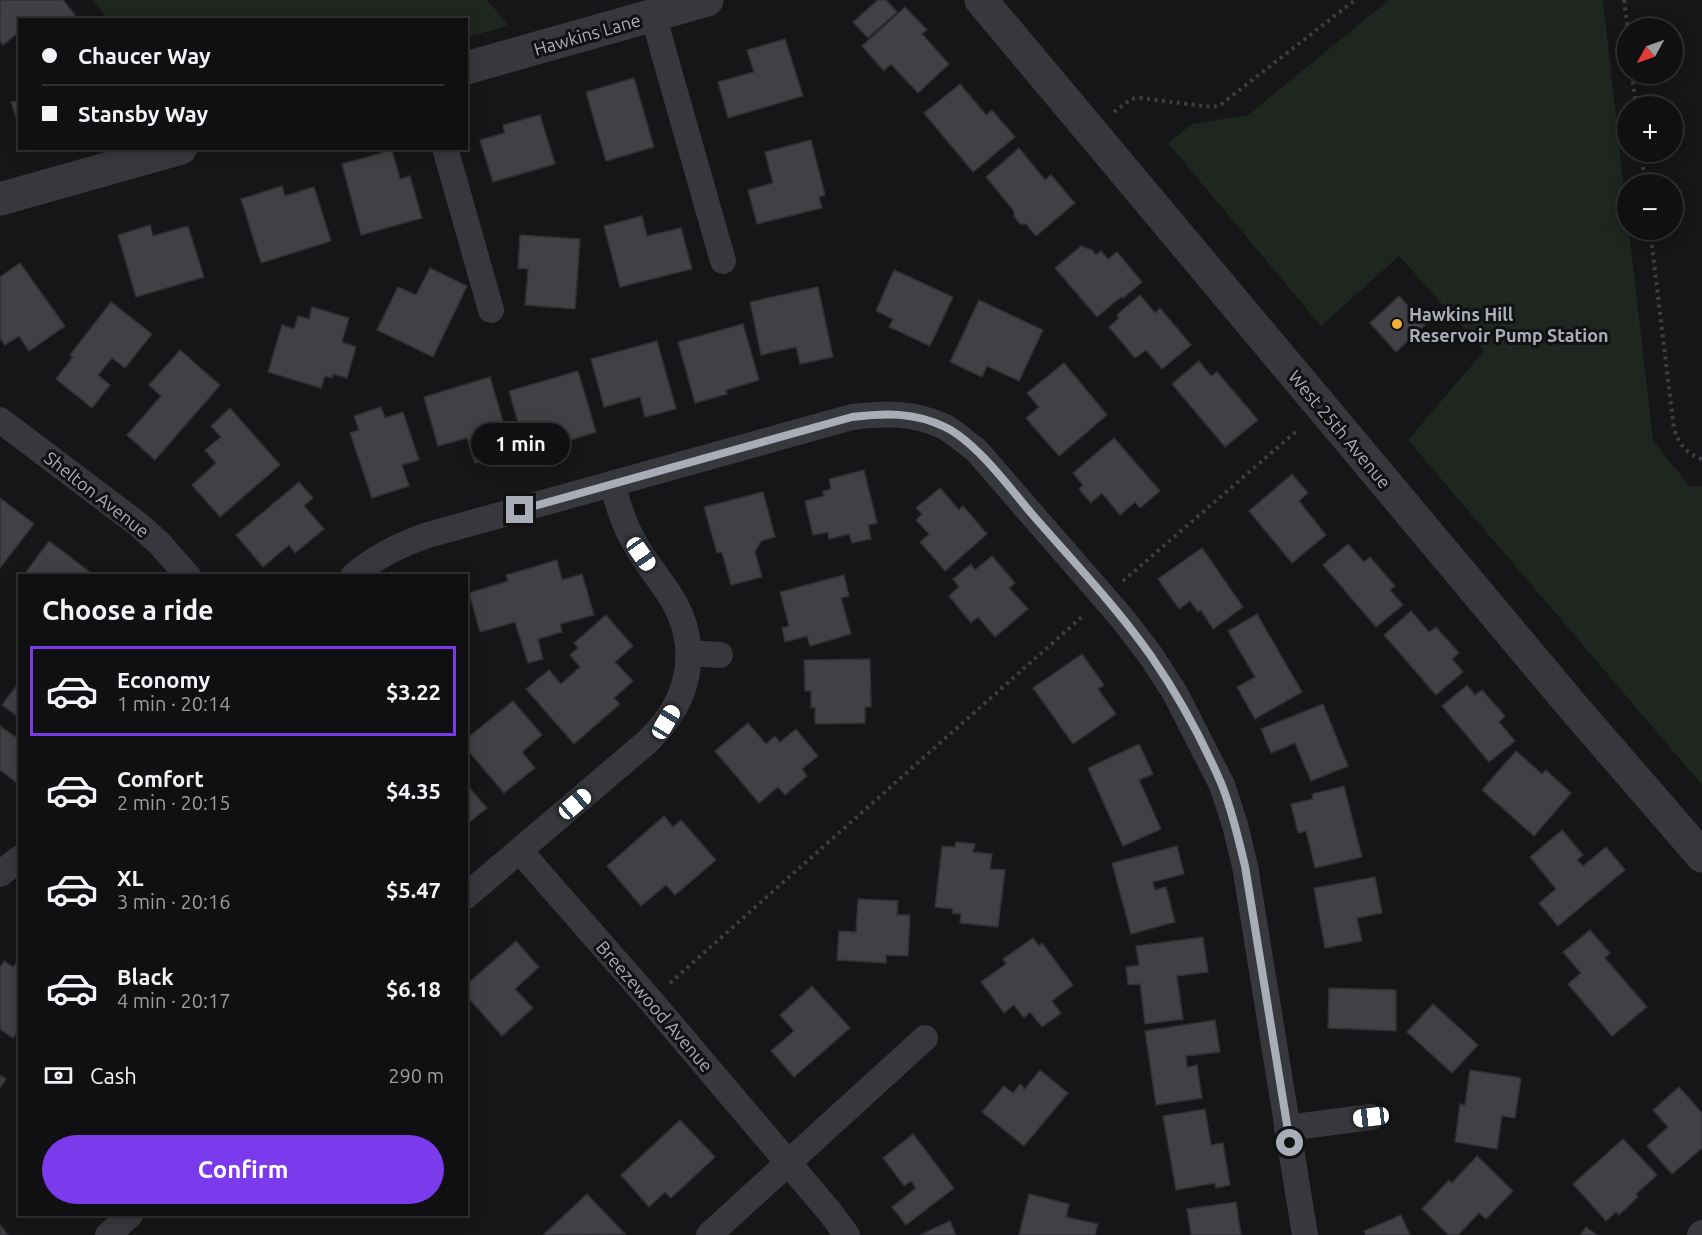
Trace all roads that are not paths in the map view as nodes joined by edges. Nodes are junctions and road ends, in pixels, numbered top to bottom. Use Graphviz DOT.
graph roads {
  1 [pos="705,0"];
  2 [pos="981,0"];
  3 [pos="653,15"];
  4 [pos="468,67"];
  5 [pos="174,150"];
  6 [pos="446,150"];
  7 [pos="0,199"];
  8 [pos="723,261"];
  9 [pos="491,310"];
  10 [pos="0,420"];
  11 [pos="612,484"];
  12 [pos="186,574"];
  13 [pos="356,574"];
  14 [pos="689,653"];
  15 [pos="720,655"];
  16 [pos="520,851"];
  17 [pos="1702,856"];
  18 [pos="18,860"];
  19 [pos="0,874"];
  20 [pos="468,894"];
  21 [pos="925,1038"];
  22 [pos="1371,1117"];
  23 [pos="1287,1128"];
  24 [pos="787,1163"];
  25 [pos="129,1216"];
  26 [pos="108,1235"];
  27 [pos="709,1235"];
  28 [pos="847,1235"];
  29 [pos="1305,1235"];
  1 -- 3 [label="street, Hawkins Lane"];
  2 -- 17 [label="street, West 25th Avenue"];
  3 -- 4 [label="street, Hawkins Lane"];
  3 -- 8 [label="street"];
  5 -- 7 [label="street"];
  6 -- 9 [label="street"];
  10 -- 12 [label="street, Shelton Avenue"];
  11 -- 13 [label="street"];
  11 -- 14 [label="street"];
  11 -- 23 [label="street"];
  14 -- 15 [label="street"];
  14 -- 16 [label="street"];
  16 -- 20 [label="street"];
  16 -- 24 [label="street, Breezewood Avenue"];
  18 -- 19 [label="street"];
  21 -- 24 [label="street"];
  22 -- 23 [label="street"];
  23 -- 29 [label="street"];
  24 -- 27 [label="street"];
  24 -- 28 [label="street, Breezewood Avenue"];
  25 -- 26 [label="street"];
}
